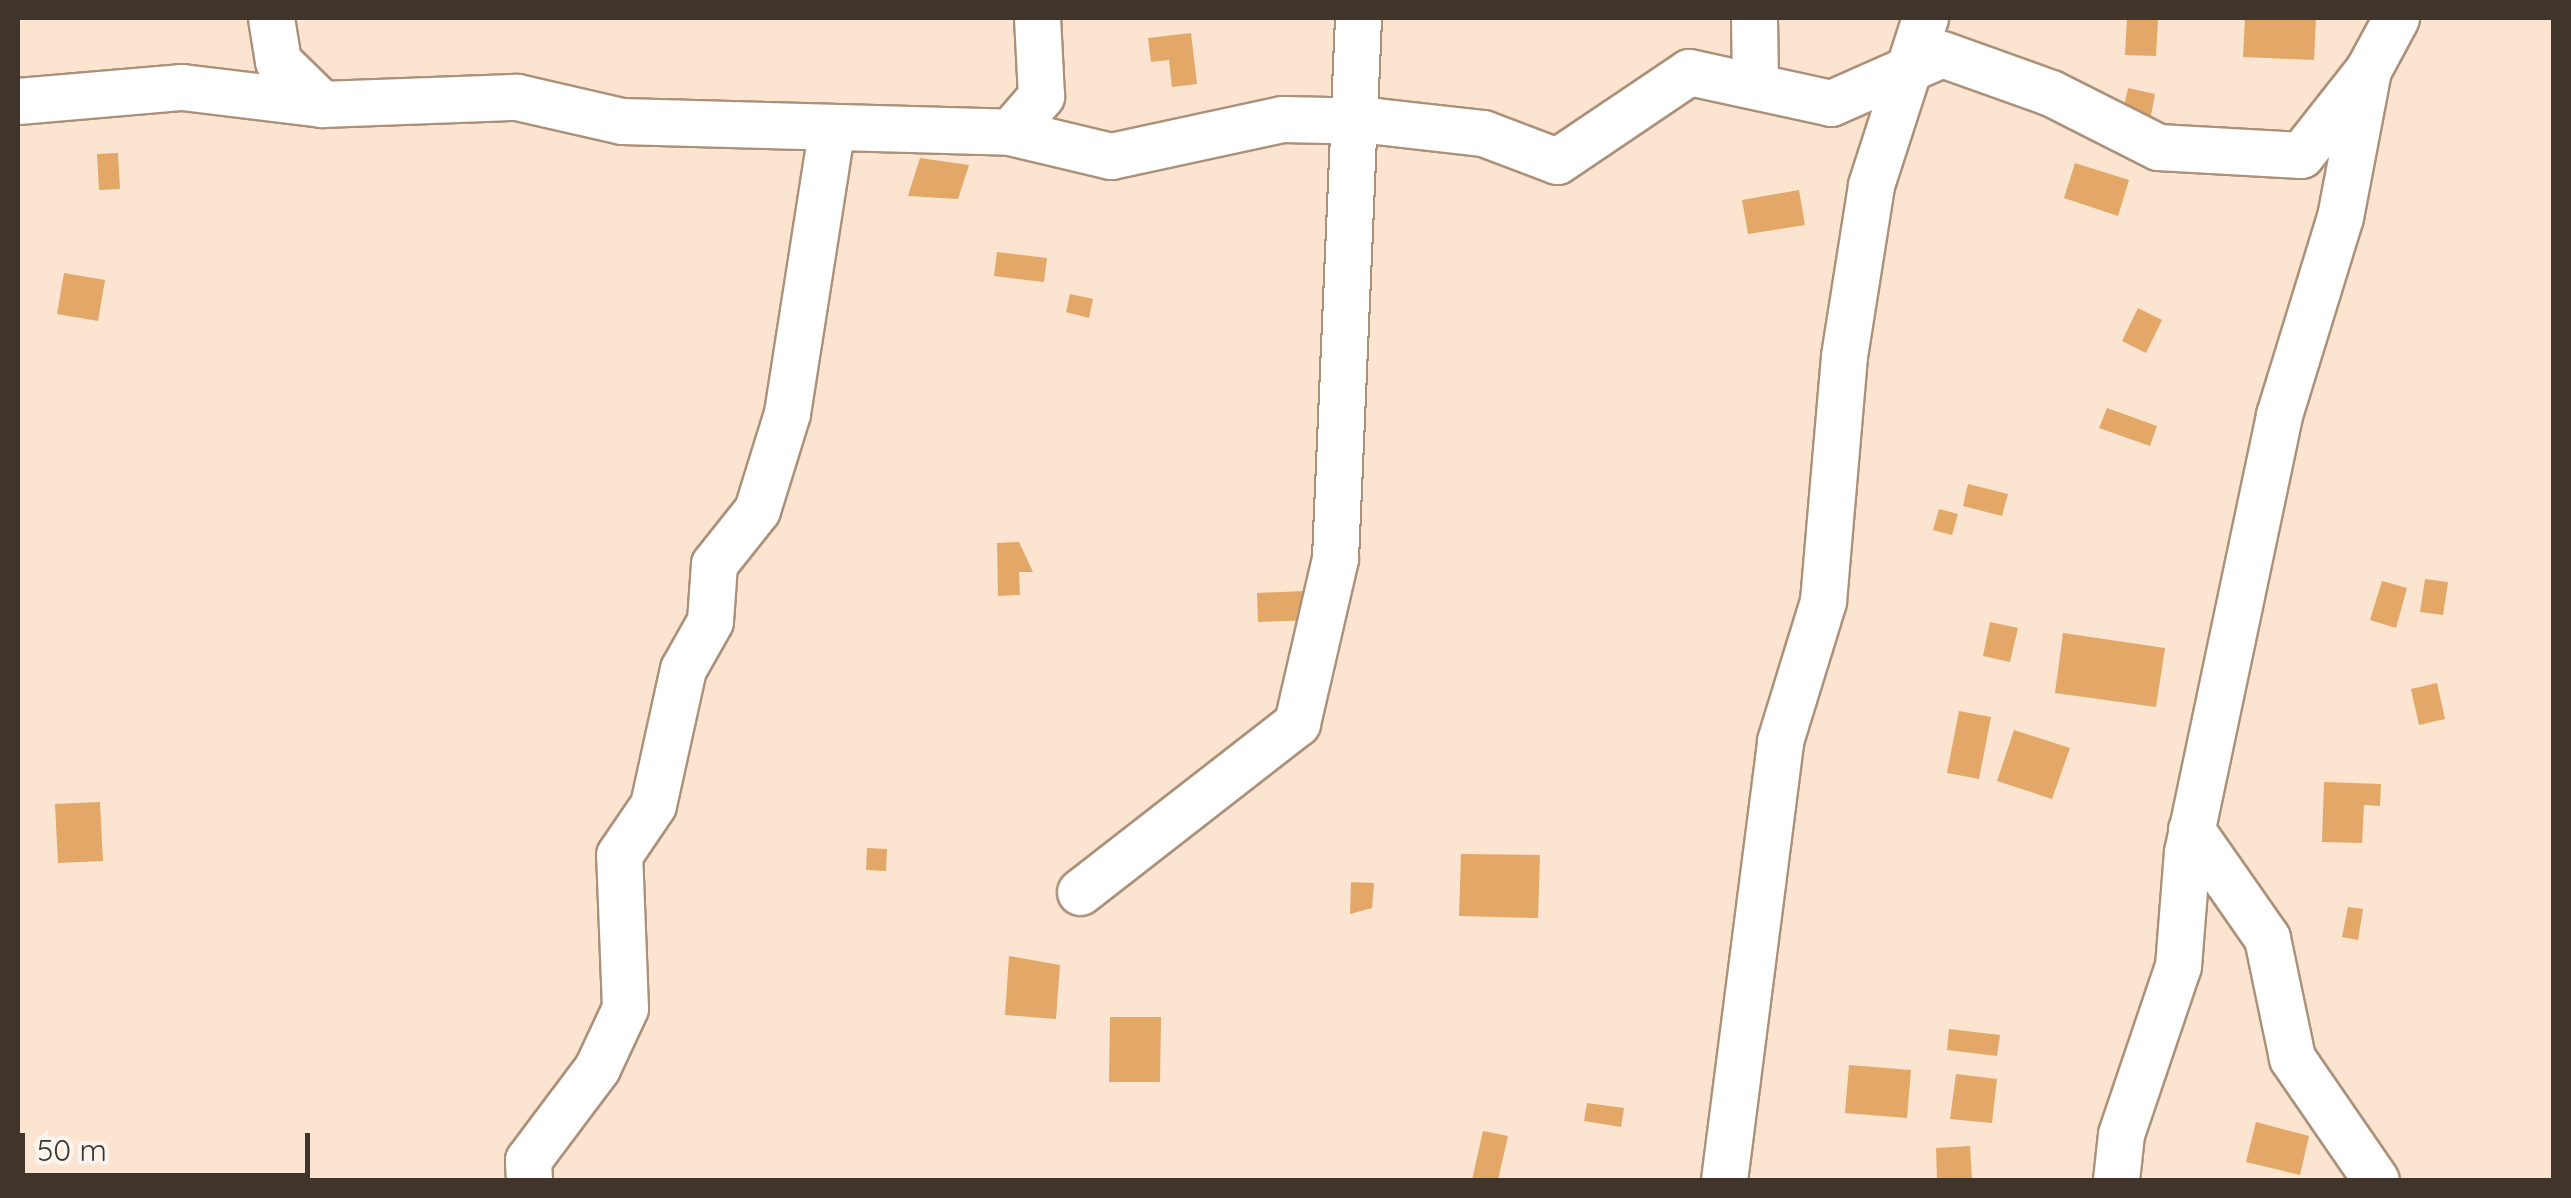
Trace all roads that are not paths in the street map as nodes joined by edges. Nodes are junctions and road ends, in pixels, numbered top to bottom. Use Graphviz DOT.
graph roads {
  1 [pos="271,18"];
  2 [pos="1037,18"];
  3 [pos="1358,18"];
  4 [pos="1754,18"];
  5 [pos="1924,18"];
  6 [pos="2396,18"];
  7 [pos="1909,63"];
  8 [pos="2368,70"];
  9 [pos="1755,82"];
  10 [pos="18,101"];
  11 [pos="322,104"];
  12 [pos="1356,121"];
  13 [pos="831,131"];
  14 [pos="1010,132"];
  15 [pos="2192,829"];
  16 [pos="1080,892"];
  17 [pos="528,1180"];
  18 [pos="1724,1180"];
  19 [pos="2116,1180"];
  20 [pos="2376,1180"];
  1 -- 11 [label="street"];
  2 -- 14 [label="street"];
  3 -- 12 [label="street"];
  4 -- 9 [label="street"];
  5 -- 7 [label="street"];
  6 -- 8 [label="street"];
  7 -- 8 [label="street"];
  7 -- 9 [label="street"];
  7 -- 18 [label="street"];
  8 -- 15 [label="street"];
  9 -- 12 [label="street"];
  10 -- 11 [label="street"];
  11 -- 13 [label="street"];
  12 -- 14 [label="street"];
  12 -- 16 [label="street"];
  13 -- 14 [label="street"];
  13 -- 17 [label="street"];
  15 -- 19 [label="street"];
  15 -- 20 [label="street"];
}
